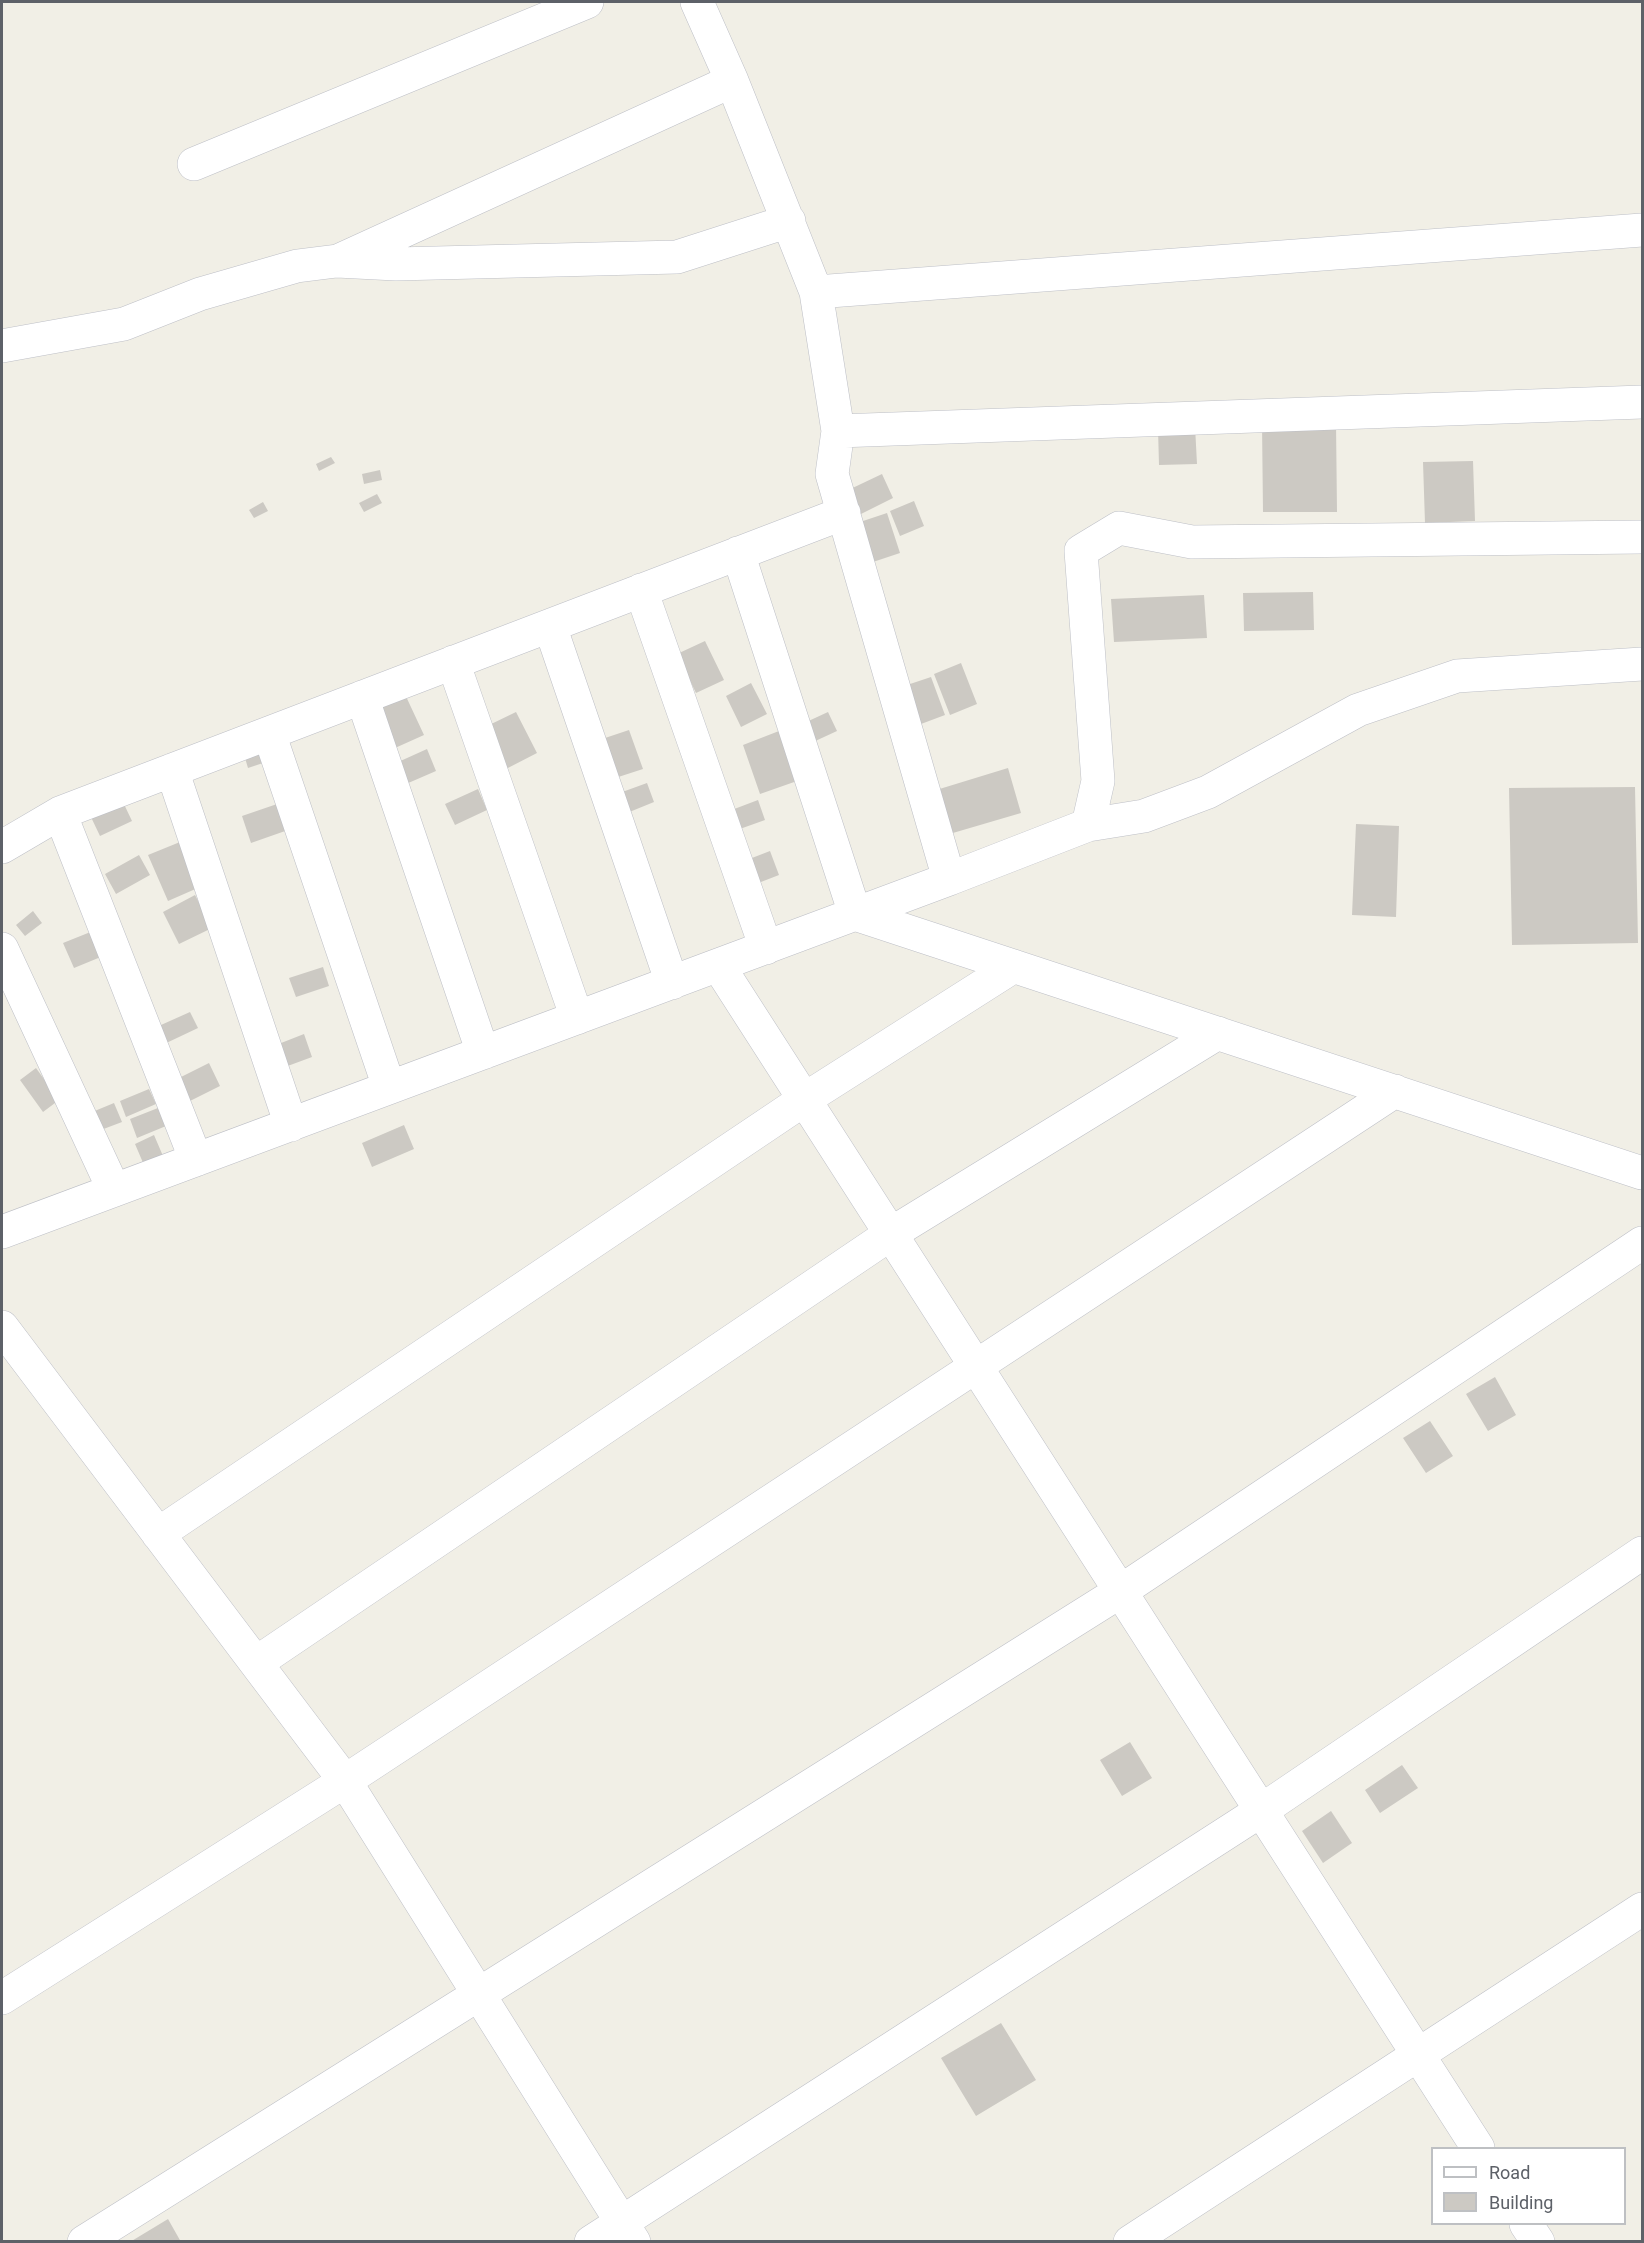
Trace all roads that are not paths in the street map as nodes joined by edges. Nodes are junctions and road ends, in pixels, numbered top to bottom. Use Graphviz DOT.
graph roads {
  1 [pos="587,2"];
  2 [pos="697,2"];
  3 [pos="732,81"];
  4 [pos="194,164"];
  5 [pos="789,221"];
  6 [pos="1642,230"];
  7 [pos="337,261"];
  8 [pos="816,292"];
  9 [pos="2,346"];
  10 [pos="1642,402"];
  11 [pos="838,431"];
  12 [pos="843,513"];
  13 [pos="1642,537"];
  14 [pos="738,554"];
  15 [pos="641,590"];
  16 [pos="550,626"];
  17 [pos="453,662"];
  18 [pos="1642,664"];
  19 [pos="362,697"];
  20 [pos="269,733"];
  21 [pos="172,770"];
  22 [pos="60,813"];
  23 [pos="1088,825"];
  24 [pos="2,847"];
  25 [pos="949,879"];
  26 [pos="855,914"];
  27 [pos="766,948"];
  28 [pos="2,949"];
  29 [pos="718,965"];
  30 [pos="1014,966"];
  31 [pos="672,983"];
  32 [pos="577,1018"];
  33 [pos="1218,1033"];
  34 [pos="483,1053"];
  35 [pos="389,1087"];
  36 [pos="1395,1091"];
  37 [pos="805,1099"];
  38 [pos="291,1125"];
  39 [pos="196,1160"];
  40 [pos="1642,1173"];
  41 [pos="114,1190"];
  42 [pos="2,1232"];
  43 [pos="892,1233"];
  44 [pos="1642,1243"];
  45 [pos="2,1327"];
  46 [pos="977,1367"];
  47 [pos="158,1534"];
  48 [pos="1642,1553"];
  49 [pos="1121,1591"];
  50 [pos="256,1663"];
  51 [pos="345,1781"];
  52 [pos="1262,1810"];
  53 [pos="1642,1909"];
  54 [pos="478,1993"];
  55 [pos="2,1998"];
  56 [pos="1419,2055"];
  57 [pos="1477,2147"];
  58 [pos="1527,2225"];
  59 [pos="627,2232"];
  60 [pos="84,2241"];
  61 [pos="591,2241"];
  62 [pos="1130,2241"];
  63 [pos="1538,2241"];
  1 -- 4 [label="street"];
  2 -- 3 [label="street"];
  3 -- 5 [label="street"];
  3 -- 7 [label="street"];
  5 -- 7 [label="street"];
  5 -- 8 [label="street"];
  6 -- 8 [label="street"];
  7 -- 9 [label="street"];
  8 -- 11 [label="street"];
  10 -- 11 [label="street"];
  11 -- 12 [label="street"];
  12 -- 14 [label="street"];
  12 -- 25 [label="street"];
  13 -- 23 [label="street"];
  14 -- 15 [label="street"];
  14 -- 26 [label="street"];
  15 -- 16 [label="street"];
  15 -- 27 [label="street"];
  16 -- 17 [label="street"];
  16 -- 31 [label="street"];
  17 -- 19 [label="street"];
  17 -- 32 [label="street"];
  18 -- 23 [label="street"];
  19 -- 20 [label="street"];
  19 -- 34 [label="street"];
  20 -- 21 [label="street"];
  20 -- 35 [label="street"];
  21 -- 22 [label="street"];
  21 -- 38 [label="street"];
  22 -- 24 [label="street"];
  22 -- 39 [label="street"];
  23 -- 25 [label="street"];
  25 -- 26 [label="street"];
  26 -- 27 [label="street"];
  26 -- 30 [label="street"];
  27 -- 29 [label="street"];
  28 -- 41 [label="street"];
  29 -- 31 [label="street"];
  29 -- 37 [label="street"];
  30 -- 33 [label="street"];
  30 -- 37 [label="street"];
  31 -- 32 [label="street"];
  32 -- 34 [label="street"];
  33 -- 36 [label="street"];
  33 -- 43 [label="street"];
  34 -- 35 [label="street"];
  35 -- 38 [label="street"];
  36 -- 40 [label="street"];
  36 -- 46 [label="street"];
  37 -- 43 [label="street"];
  37 -- 47 [label="street"];
  38 -- 39 [label="street"];
  39 -- 41 [label="street"];
  41 -- 42 [label="street"];
  43 -- 46 [label="street"];
  43 -- 50 [label="street"];
  44 -- 49 [label="street"];
  45 -- 47 [label="street"];
  46 -- 49 [label="street"];
  46 -- 51 [label="street"];
  47 -- 50 [label="street"];
  48 -- 52 [label="street"];
  49 -- 52 [label="street"];
  49 -- 54 [label="street"];
  50 -- 51 [label="street"];
  51 -- 54 [label="street"];
  51 -- 55 [label="street"];
  52 -- 56 [label="street"];
  52 -- 59 [label="street"];
  53 -- 56 [label="street"];
  54 -- 59 [label="street"];
  54 -- 60 [label="street"];
  56 -- 57 [label="street"];
  56 -- 62 [label="street"];
  58 -- 63 [label="street"];
  59 -- 61 [label="street"];
}
